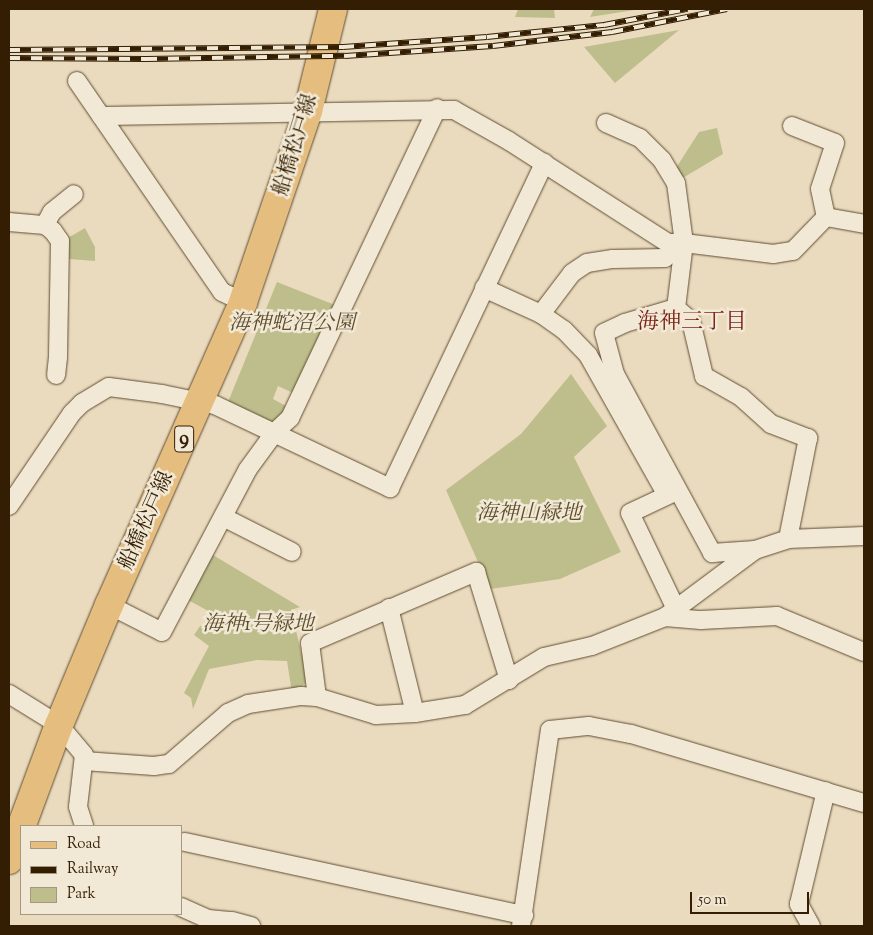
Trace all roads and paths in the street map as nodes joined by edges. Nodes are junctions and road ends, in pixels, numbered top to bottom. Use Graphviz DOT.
graph roads {
  1 [pos="333,9"];
  2 [pos="76,81"];
  3 [pos="437,108"];
  4 [pos="308,111"];
  5 [pos="101,116"];
  6 [pos="606,123"];
  7 [pos="792,126"];
  8 [pos="544,163"];
  9 [pos="74,194"];
  10 [pos="826,218"];
  11 [pos="9,222"];
  12 [pos="864,224"];
  13 [pos="45,225"];
  14 [pos="684,243"];
  15 [pos="484,288"];
  16 [pos="243,302"];
  17 [pos="676,308"];
  18 [pos="541,314"];
  19 [pos="56,375"];
  20 [pos="200,402"];
  21 [pos="275,432"];
  22 [pos="672,493"];
  23 [pos="9,506"];
  24 [pos="223,517"];
  25 [pos="864,536"];
  26 [pos="788,539"];
  27 [pos="755,550"];
  28 [pos="292,552"];
  29 [pos="109,605"];
  30 [pos="389,608"];
  31 [pos="671,613"];
  32 [pos="864,652"];
  33 [pos="509,680"];
  34 [pos="318,697"];
  35 [pos="11,701"];
  36 [pos="415,713"];
  37 [pos="59,725"];
  38 [pos="84,761"];
  39 [pos="826,791"];
  40 [pos="864,803"];
  41 [pos="22,825"];
  42 [pos="84,825"];
  43 [pos="20,830"];
  44 [pos="184,842"];
  45 [pos="9,860"];
  46 [pos="182,907"];
  47 [pos="523,920"];
  48 [pos="251,926"];
  49 [pos="811,926"];
  1 -- 4 [label="main road, 船橋松戸線 / 9"];
  2 -- 5 [label="street"];
  3 -- 4 [label="street"];
  3 -- 8 [label="street"];
  3 -- 21 [label="street"];
  4 -- 5 [label="street"];
  4 -- 16 [label="main road, 船橋松戸線 / 9"];
  5 -- 16 [label="street"];
  6 -- 14 [label="street"];
  7 -- 10 [label="street"];
  8 -- 14 [label="street"];
  8 -- 15 [label="street"];
  9 -- 13 [label="street"];
  10 -- 12 [label="street"];
  10 -- 14 [label="street"];
  11 -- 13 [label="street"];
  13 -- 19 [label="street"];
  14 -- 17 [label="street"];
  14 -- 18 [label="street"];
  15 -- 18 [label="street"];
  15 -- 21 [label="street"];
  16 -- 20 [label="main road, 船橋松戸線 / 9"];
  17 -- 22 [label="street"];
  17 -- 26 [label="street"];
  18 -- 22 [label="street"];
  20 -- 21 [label="street"];
  20 -- 23 [label="street"];
  20 -- 29 [label="main road, 船橋松戸線 / 9"];
  21 -- 24 [label="street"];
  22 -- 27 [label="street"];
  22 -- 31 [label="street"];
  24 -- 28 [label="street"];
  24 -- 29 [label="street"];
  25 -- 26 [label="street"];
  26 -- 27 [label="street"];
  27 -- 31 [label="street"];
  29 -- 37 [label="main road, 船橋松戸線 / 9"];
  30 -- 33 [label="street"];
  30 -- 34 [label="street"];
  30 -- 36 [label="street"];
  31 -- 32 [label="street"];
  31 -- 33 [label="street"];
  33 -- 36 [label="street"];
  34 -- 36 [label="street"];
  34 -- 38 [label="street"];
  35 -- 37 [label="street"];
  37 -- 38 [label="street"];
  37 -- 41 [label="main road, 船橋松戸線 / 9"];
  38 -- 42 [label="street"];
  39 -- 40 [label="street"];
  39 -- 47 [label="street"];
  39 -- 49 [label="street"];
  43 -- 45 [label="main road, 船橋松戸線 / 9"];
  44 -- 47 [label="street"];
  46 -- 48 [label="street"];
}
